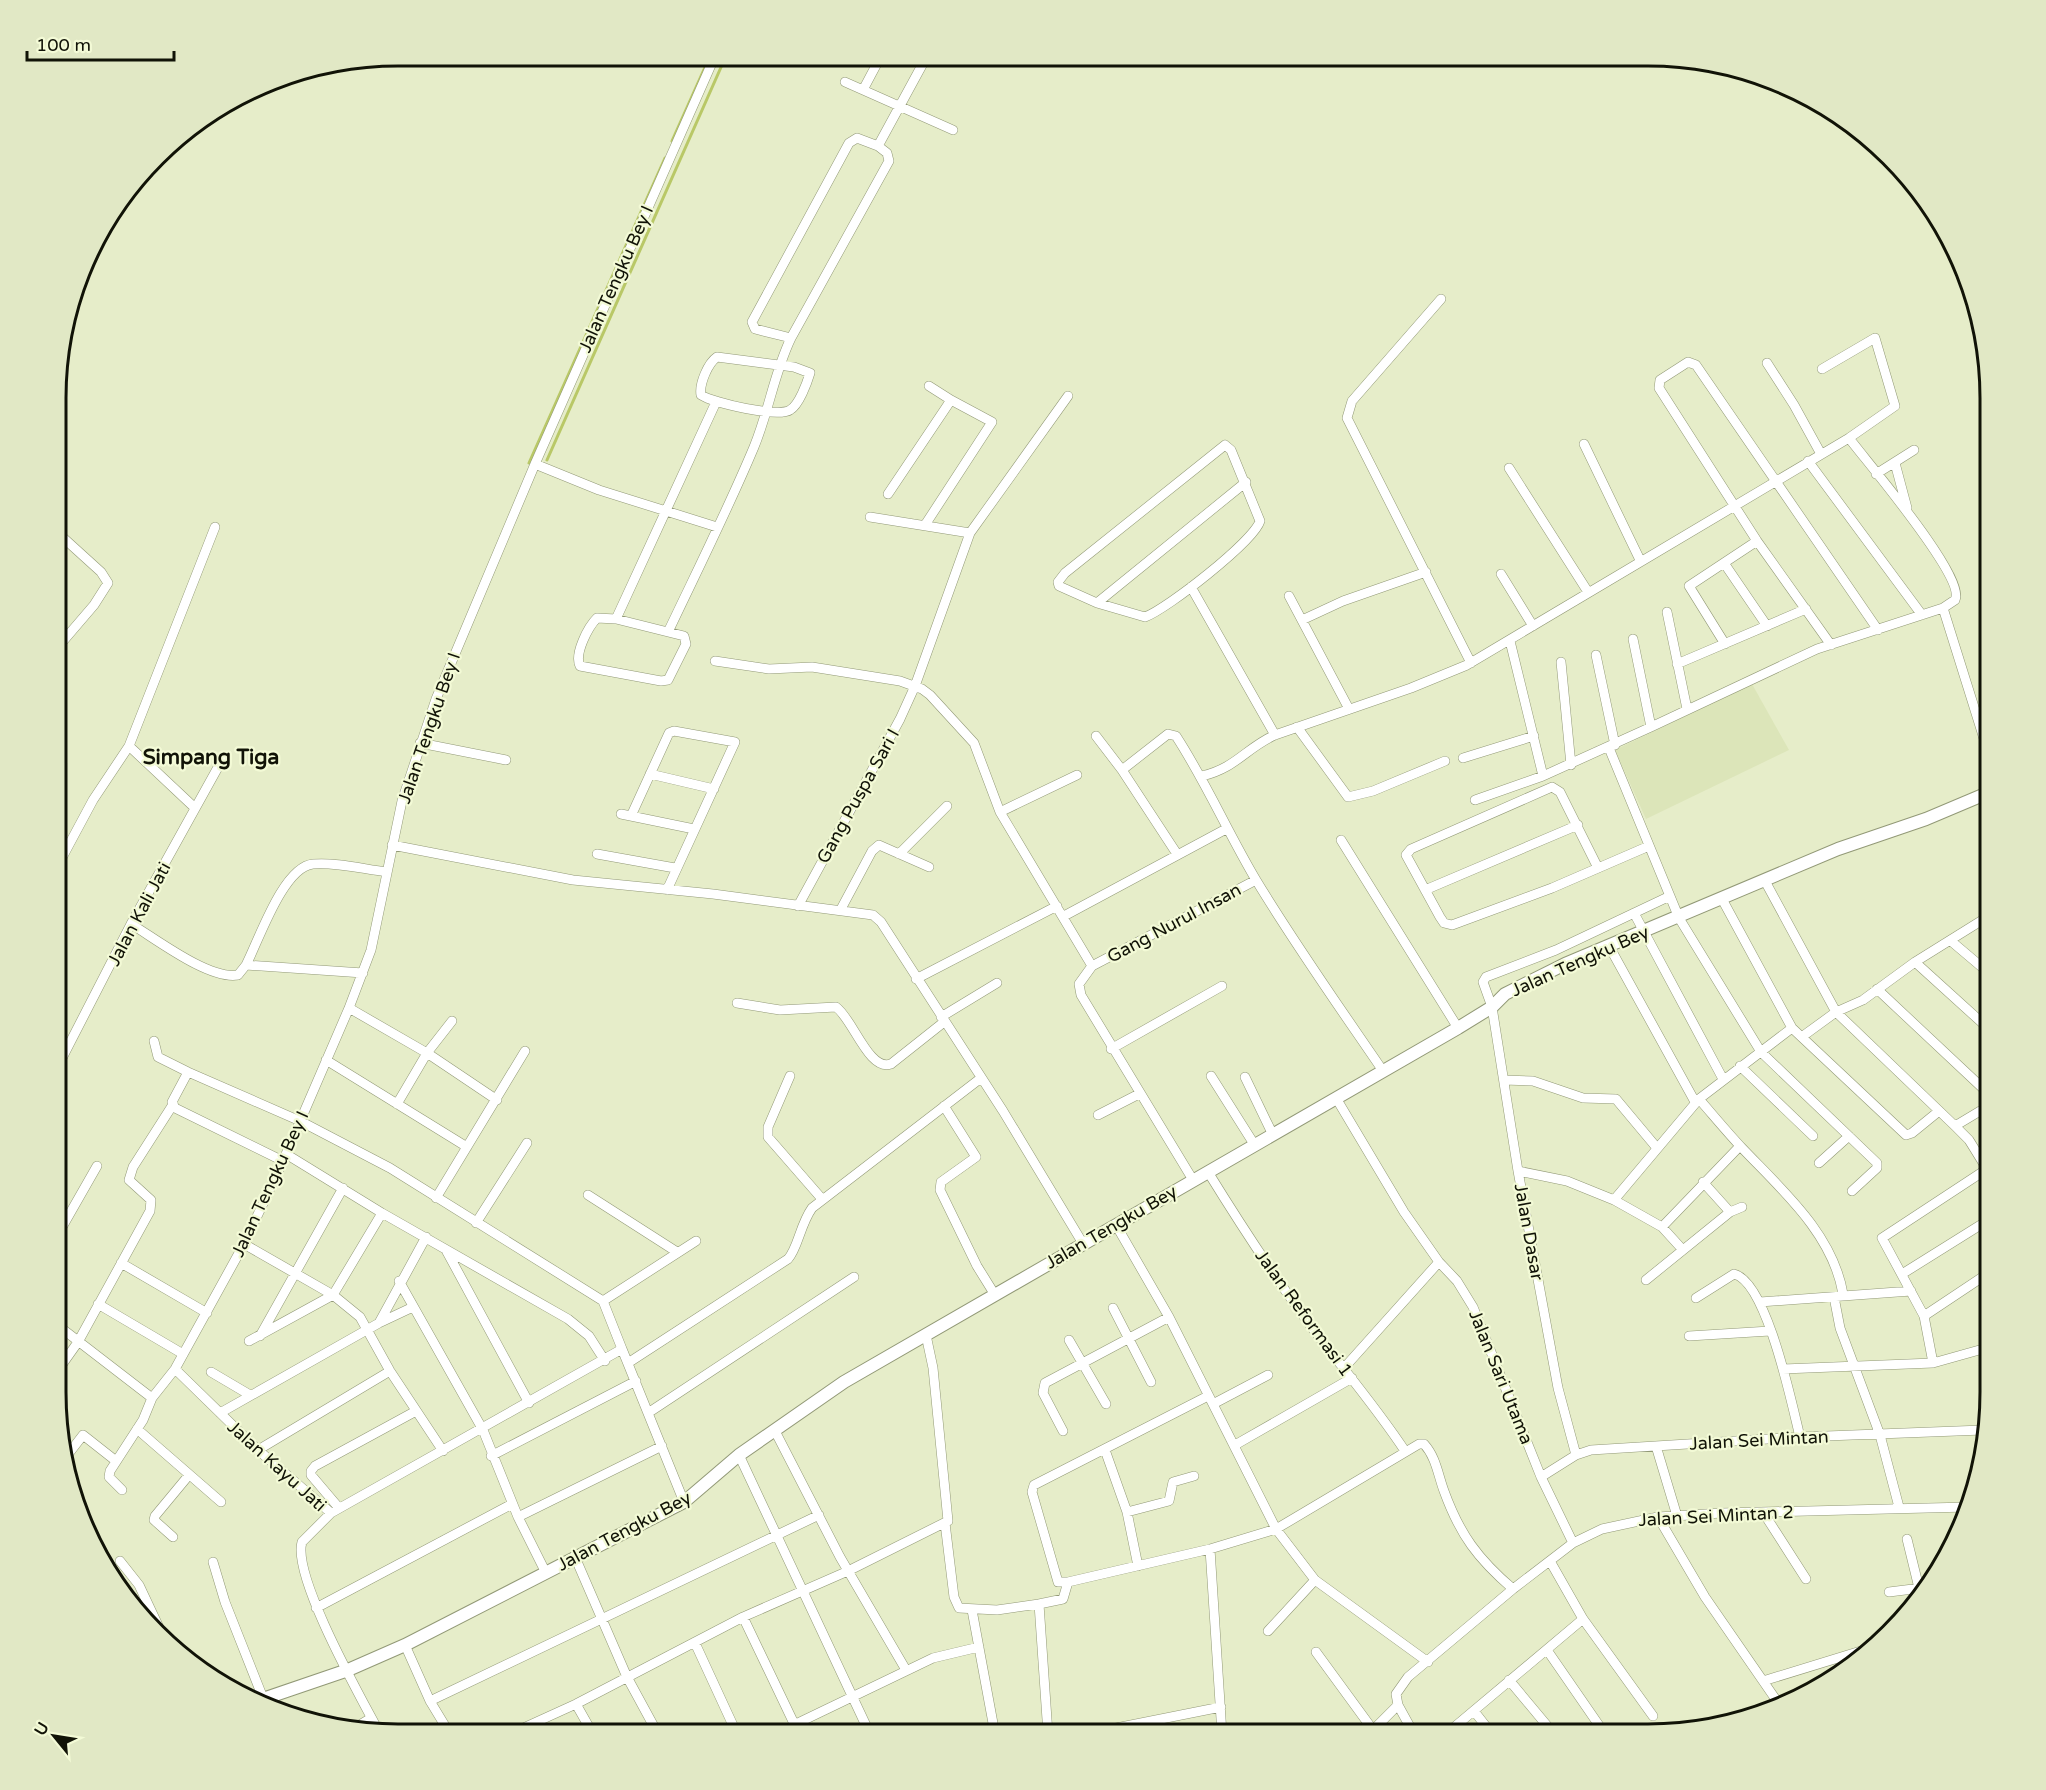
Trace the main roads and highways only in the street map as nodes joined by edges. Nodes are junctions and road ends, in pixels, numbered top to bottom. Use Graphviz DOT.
graph roads {
  1 [pos="1980,796"];
  2 [pos="267,1697"];
  1 -- 2 [label="main road, Jalan Tengku Bey"];
}
